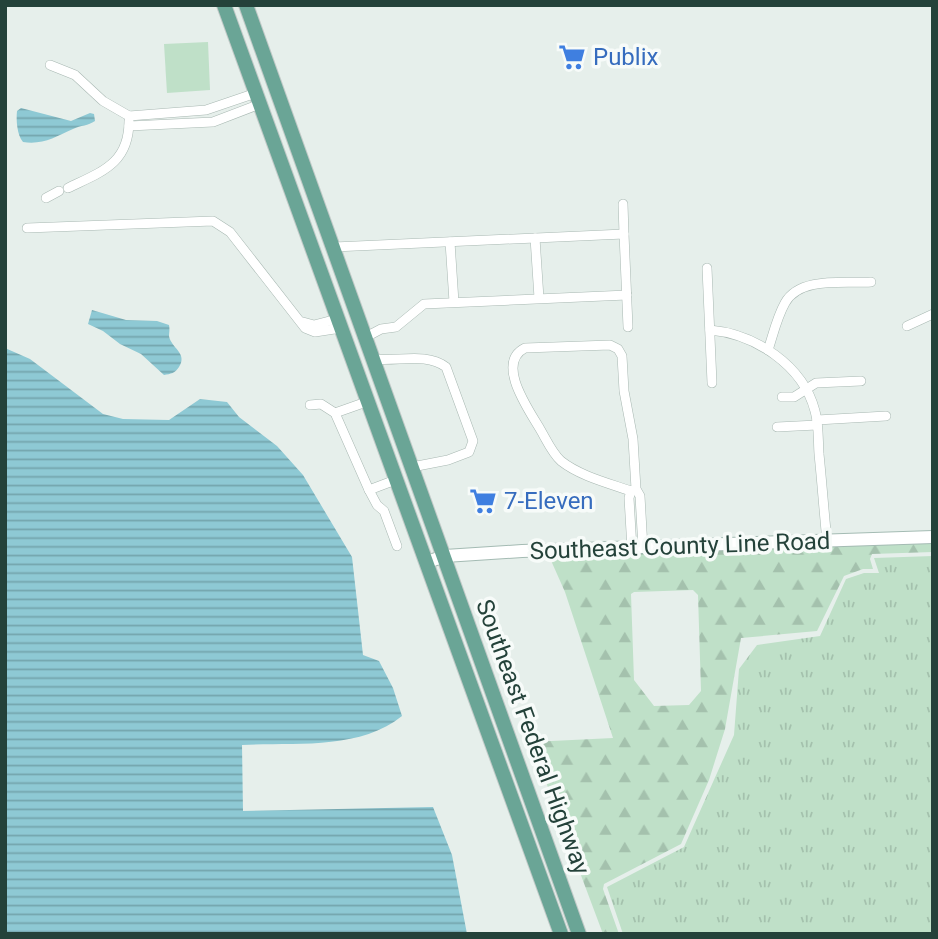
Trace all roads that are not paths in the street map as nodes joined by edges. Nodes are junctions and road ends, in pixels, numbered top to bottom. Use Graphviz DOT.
graph roads {
  1 [pos="224,5"];
  2 [pos="246,5"];
  3 [pos="50,65"];
  4 [pos="258,99"];
  5 [pos="129,121"];
  6 [pos="273,142"];
  7 [pos="307,172"];
  8 [pos="46,198"];
  9 [pos="623,204"];
  10 [pos="27,228"];
  11 [pos="624,234"];
  12 [pos="535,238"];
  13 [pos="450,242"];
  14 [pos="334,247"];
  15 [pos="707,268"];
  16 [pos="871,282"];
  17 [pos="627,295"];
  18 [pos="538,298"];
  19 [pos="454,302"];
  20 [pos="933,314"];
  21 [pos="339,323"];
  22 [pos="628,327"];
  23 [pos="907,327"];
  24 [pos="710,330"];
  25 [pos="366,337"];
  26 [pos="768,350"];
  27 [pos="373,359"];
  28 [pos="861,381"];
  29 [pos="712,383"];
  30 [pos="805,388"];
  31 [pos="782,397"];
  32 [pos="369,401"];
  33 [pos="310,405"];
  34 [pos="335,413"];
  35 [pos="886,416"];
  36 [pos="817,423"];
  37 [pos="777,427"];
  38 [pos="412,467"];
  39 [pos="398,479"];
  40 [pos="369,490"];
  41 [pos="634,490"];
  42 [pos="641,510"];
  43 [pos="630,511"];
  44 [pos="933,537"];
  45 [pos="827,541"];
  46 [pos="397,547"];
  47 [pos="637,549"];
  48 [pos="445,556"];
  49 [pos="428,562"];
  50 [pos="491,737"];
  51 [pos="515,756"];
  52 [pos="561,934"];
  53 [pos="579,934"];
  1 -- 4 [label="main road, Southeast Federal Highway"];
  2 -- 7 [label="main road, Southeast Federal Highway"];
  3 -- 5 [label="street"];
  4 -- 5 [label="street"];
  4 -- 6 [label="main road, Southeast Federal Highway"];
  5 -- 8 [label="street"];
  6 -- 7 [label="main road"];
  6 -- 21 [label="main road, Southeast Federal Highway"];
  7 -- 14 [label="main road, Southeast Federal Highway"];
  9 -- 11 [label="street"];
  10 -- 21 [label="street"];
  11 -- 12 [label="street"];
  11 -- 17 [label="street"];
  12 -- 13 [label="street"];
  12 -- 18 [label="street"];
  13 -- 14 [label="street"];
  13 -- 19 [label="street"];
  14 -- 25 [label="main road, Southeast Federal Highway"];
  15 -- 24 [label="street"];
  16 -- 26 [label="street"];
  17 -- 18 [label="street"];
  17 -- 22 [label="street"];
  18 -- 19 [label="street"];
  19 -- 25 [label="street"];
  20 -- 23 [label="street"];
  21 -- 25 [label="main road"];
  21 -- 32 [label="main road, Southeast Federal Highway"];
  24 -- 26 [label="street"];
  24 -- 29 [label="street"];
  25 -- 27 [label="main road, Southeast Federal Highway"];
  26 -- 30 [label="street"];
  27 -- 38 [label="main road, Southeast Federal Highway"];
  27 -- 38 [label="street"];
  28 -- 30 [label="street"];
  30 -- 31 [label="street"];
  30 -- 36 [label="street"];
  32 -- 34 [label="street"];
  32 -- 39 [label="main road, Southeast Federal Highway"];
  33 -- 34 [label="street"];
  34 -- 40 [label="street"];
  35 -- 36 [label="street"];
  36 -- 37 [label="street"];
  36 -- 45 [label="street"];
  38 -- 48 [label="main road, Southeast Federal Highway"];
  39 -- 40 [label="street"];
  39 -- 49 [label="main road, Southeast Federal Highway"];
  40 -- 46 [label="street"];
  41 -- 41 [label="street"];
  41 -- 42 [label="street"];
  41 -- 43 [label="street"];
  42 -- 43 [label="street"];
  42 -- 47 [label="street"];
  43 -- 47 [label="street"];
  44 -- 45 [label="street, Southeast County Line Road"];
  45 -- 47 [label="street, Southeast County Line Road"];
  47 -- 48 [label="street, Southeast County Line Road"];
  48 -- 49 [label="street, Southeast County Line Road"];
  48 -- 51 [label="main road, Southeast Federal Highway"];
  49 -- 50 [label="main road, Southeast Federal Highway"];
  50 -- 51 [label="main road"];
  50 -- 52 [label="main road, Southeast Federal Highway"];
  51 -- 53 [label="main road, Southeast Federal Highway"];
}
